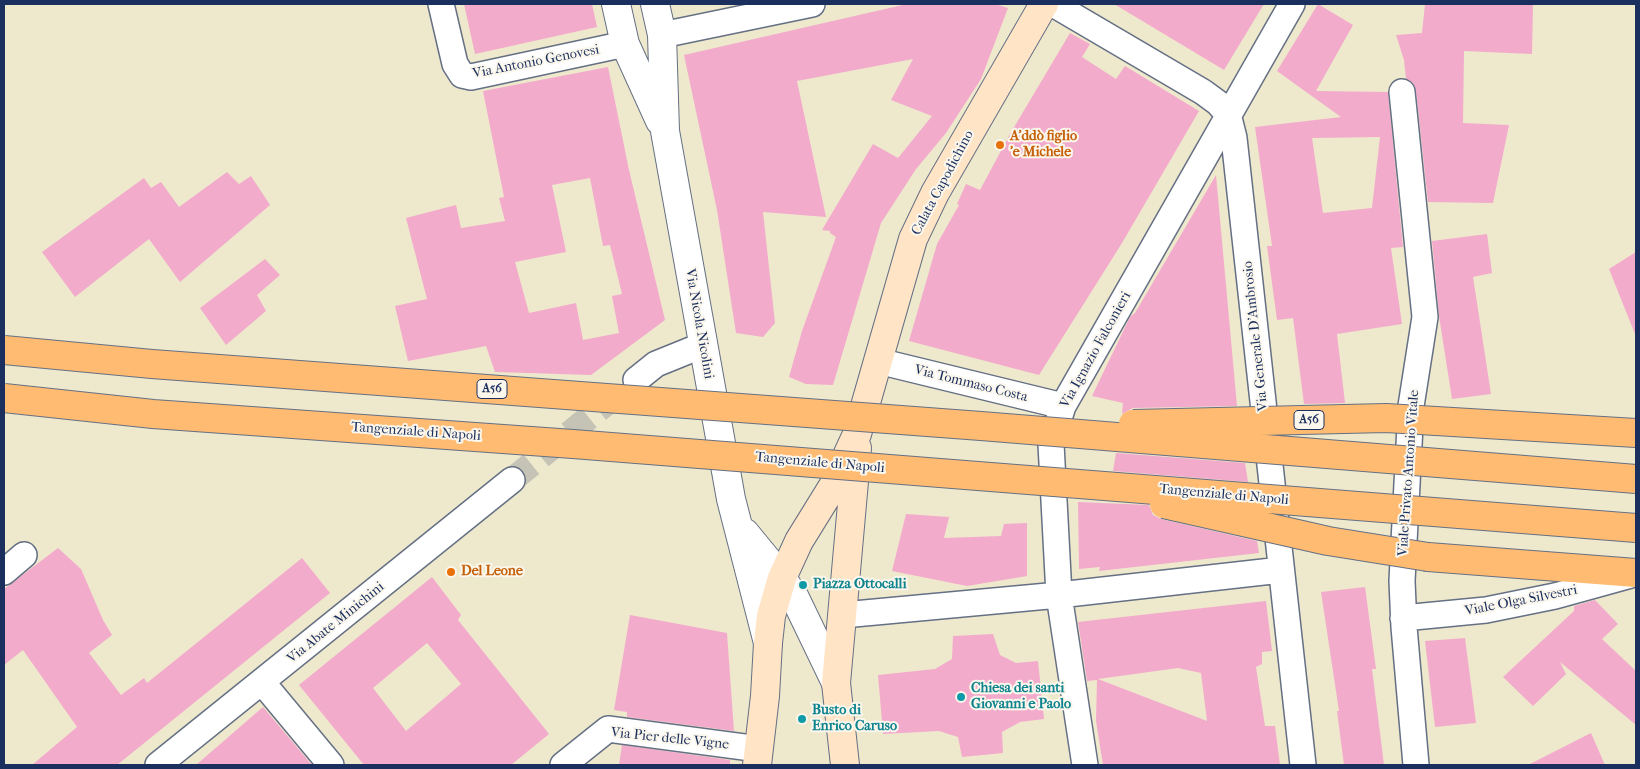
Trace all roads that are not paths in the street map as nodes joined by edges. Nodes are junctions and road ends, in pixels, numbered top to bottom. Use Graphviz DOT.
graph roads {
  1 [pos="441,4"];
  2 [pos="616,4"];
  3 [pos="655,4"];
  4 [pos="1044,4"];
  5 [pos="1053,4"];
  6 [pos="1292,4"];
  7 [pos="804,5"];
  8 [pos="662,35"];
  9 [pos="625,44"];
  10 [pos="1402,92"];
  11 [pos="1228,114"];
  12 [pos="665,131"];
  13 [pos="703,345"];
  14 [pos="4,350"];
  15 [pos="878,361"];
  16 [pos="636,380"];
  17 [pos="4,398"];
  18 [pos="1063,406"];
  19 [pos="981,426"];
  20 [pos="1636,433"];
  21 [pos="857,434"];
  22 [pos="1636,479"];
  23 [pos="512,480"];
  24 [pos="1073,483"];
  25 [pos="736,516"];
  26 [pos="1636,528"];
  27 [pos="24,555"];
  28 [pos="1281,570"];
  29 [pos="4,572"];
  30 [pos="1636,573"];
  31 [pos="782,578"];
  32 [pos="1060,595"];
  33 [pos="843,615"];
  34 [pos="1404,618"];
  35 [pos="768,643"];
  36 [pos="262,682"];
  37 [pos="836,683"];
  38 [pos="758,757"];
  39 [pos="158,765"];
  40 [pos="332,765"];
  41 [pos="563,765"];
  42 [pos="845,765"];
  43 [pos="1085,765"];
  44 [pos="1303,765"];
  45 [pos="1416,765"];
  1 -- 9 [label="street, Via Antonio Genovesi"];
  2 -- 9 [label="street, Via Nicola Nicolini"];
  3 -- 8 [label="street, Via Nicola Nicolini"];
  4 -- 15 [label="main road, Calata Capodichino"];
  5 -- 11 [label="street"];
  6 -- 11 [label="street, Via Ignazio Falconieri"];
  7 -- 8 [label="street"];
  8 -- 9 [label="street"];
  8 -- 12 [label="street, Via Nicola Nicolini"];
  9 -- 12 [label="street, Via Nicola Nicolini"];
  10 -- 34 [label="street, Viale Privato Antonio Vitale"];
  11 -- 18 [label="street, Via Ignazio Falconieri"];
  11 -- 28 [label="street, Via Generale D'Ambrosio"];
  12 -- 13 [label="street, Via Nicola Nicolini"];
  13 -- 16 [label="street"];
  13 -- 25 [label="street, Via Nicola Nicolini"];
  14 -- 19 [label="highway, A56, bridge"];
  15 -- 18 [label="street, Via Tommaso Costa"];
  15 -- 21 [label="main road, Calata Capodichino"];
  17 -- 24 [label="highway, Tangenziale di Napoli, bridge"];
  18 -- 32 [label="street, Via Ignazio Falconieri"];
  19 -- 20 [label="highway, A56, bridge"];
  19 -- 22 [label="highway, bridge"];
  21 -- 31 [label="main road, Calata Capodichino"];
  21 -- 33 [label="main road, Calata Capodichino"];
  23 -- 36 [label="street, Via Abate Minichini"];
  24 -- 26 [label="highway, Tangenziale di Napoli, bridge"];
  24 -- 30 [label="highway, bridge"];
  25 -- 31 [label="street, Via Nicola Nicolini"];
  25 -- 35 [label="street, Via Nicola Nicolini"];
  27 -- 29 [label="street"];
  28 -- 32 [label="street"];
  28 -- 44 [label="street, Via Generale D'Ambrosio"];
  30 -- 34 [label="street, Viale Olga Silvestri"];
  31 -- 35 [label="main road, Calata Capodichino"];
  31 -- 37 [label="street, Via Nicola Nicolini"];
  32 -- 33 [label="street"];
  32 -- 43 [label="street, Via Ignazio Falconieri"];
  33 -- 37 [label="main road, Calata Capodichino"];
  34 -- 45 [label="street, Viale Privato Antonio Vitale"];
  35 -- 38 [label="main road, Calata Capodichino"];
  36 -- 39 [label="street, Via Abate Minichini"];
  36 -- 40 [label="street"];
  37 -- 42 [label="main road, Calata Capodichino"];
  38 -- 41 [label="street, Via Pier delle Vigne"];
}
